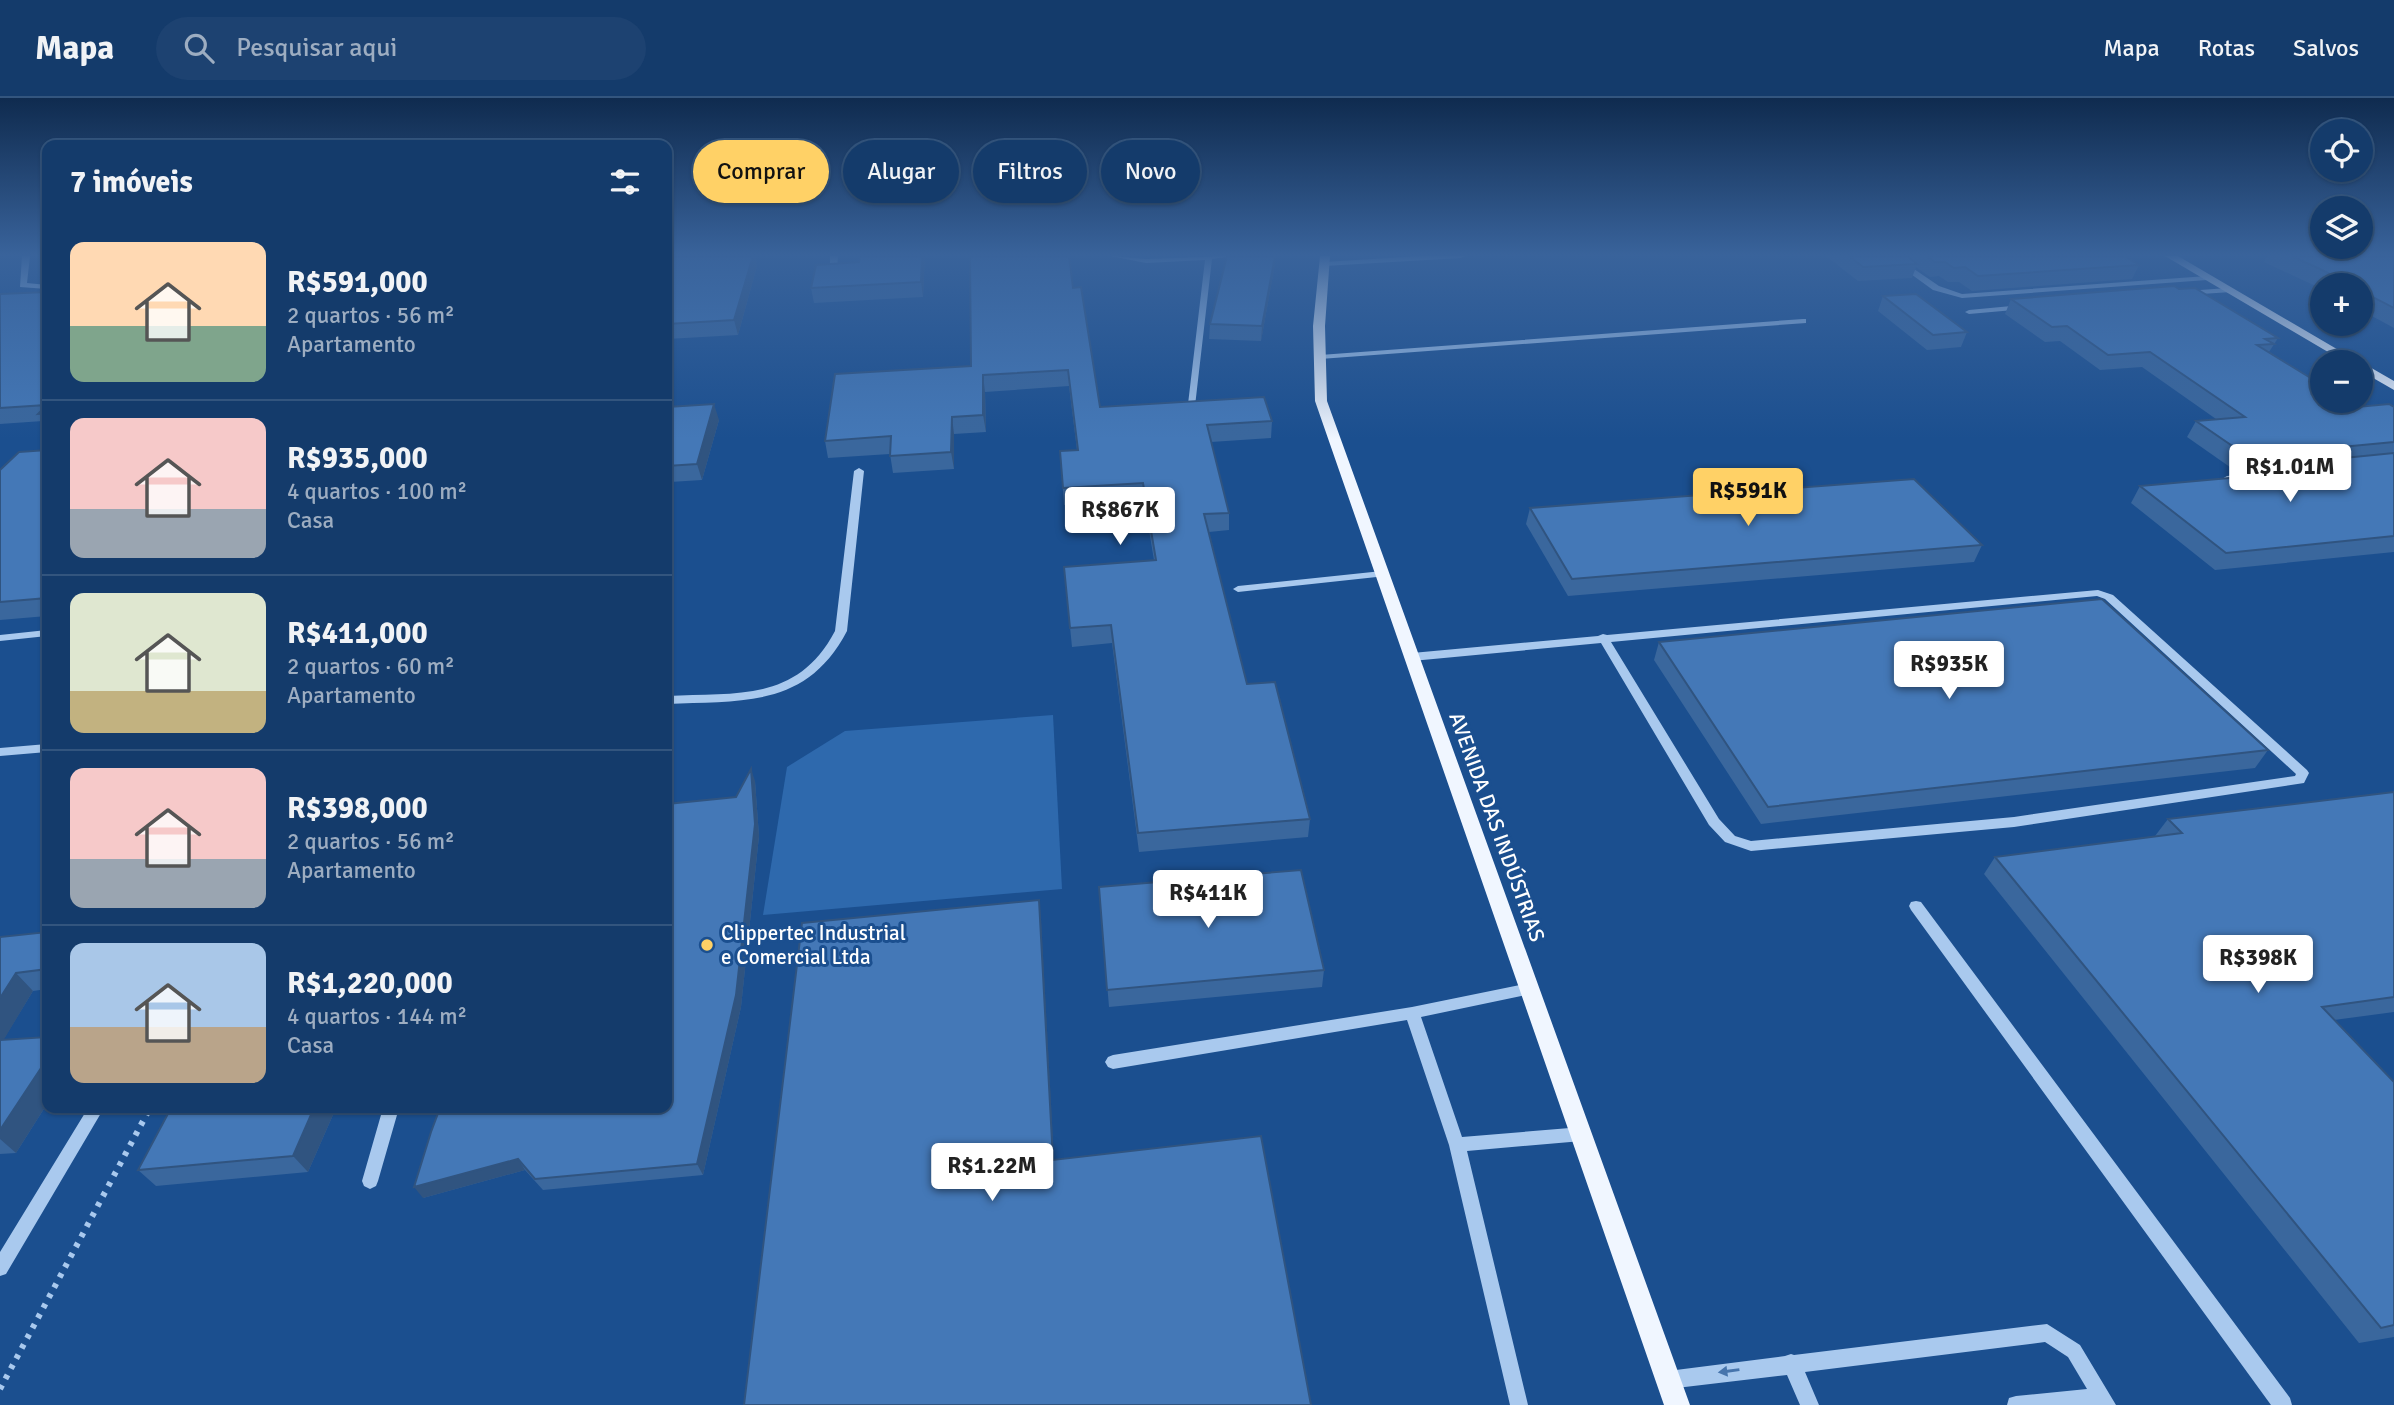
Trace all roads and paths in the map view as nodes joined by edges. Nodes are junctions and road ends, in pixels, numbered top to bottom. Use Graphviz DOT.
graph roads {
  1 [pos="1202,317"];
  2 [pos="1322,317"];
  3 [pos="2275,317"];
  4 [pos="1803,321"];
  5 [pos="2332,350"];
  6 [pos="1320,357"];
  7 [pos="2373,373"];
  8 [pos="2394,386"];
  9 [pos="1192,404"];
  10 [pos="859,471"];
  11 [pos="2286,473"];
  12 [pos="2218,480"];
  13 [pos="1382,573"];
  14 [pos="1238,589"];
  15 [pos="42,634"];
  16 [pos="1603,637"];
  17 [pos="0,638"];
  18 [pos="1412,657"];
  19 [pos="672,700"];
  20 [pos="42,748"];
  21 [pos="0,752"];
  22 [pos="1916,906"];
  23 [pos="1530,989"];
  24 [pos="1412,1013"];
  25 [pos="1113,1062"];
  26 [pos="93,1113"];
  27 [pos="147,1113"];
  28 [pos="390,1113"];
  29 [pos="1582,1134"];
  30 [pos="1457,1145"];
  31 [pos="370,1181"];
  32 [pos="0,1268"];
  33 [pos="1791,1363"];
  34 [pos="1668,1380"];
  35 [pos="0,1389"];
  36 [pos="2104,1401"];
  37 [pos="1519,1405"];
  38 [pos="1677,1405"];
  39 [pos="1810,1405"];
  40 [pos="2016,1405"];
  41 [pos="2283,1405"];
  1 -- 9 [label="street"];
  2 -- 6 [label="main road, AVENIDA DAS INDÚSTRIAS"];
  3 -- 5 [label="main road"];
  4 -- 6 [label="street"];
  6 -- 13 [label="main road, AVENIDA DAS INDÚSTRIAS"];
  7 -- 8 [label="main road"];
  10 -- 19 [label="street"];
  11 -- 12 [label="street"];
  13 -- 14 [label="street"];
  13 -- 18 [label="main road, AVENIDA DAS INDÚSTRIAS"];
  15 -- 17 [label="street"];
  16 -- 16 [label="street"];
  16 -- 18 [label="street"];
  18 -- 23 [label="main road, AVENIDA DAS INDÚSTRIAS"];
  20 -- 21 [label="street"];
  22 -- 41 [label="street"];
  23 -- 24 [label="street"];
  23 -- 29 [label="main road, AVENIDA DAS INDÚSTRIAS"];
  24 -- 25 [label="street"];
  24 -- 30 [label="street"];
  26 -- 32 [label="lane"];
  27 -- 35 [label="path"];
  28 -- 31 [label="street"];
  29 -- 30 [label="street"];
  29 -- 34 [label="main road, AVENIDA DAS INDÚSTRIAS"];
  30 -- 37 [label="street"];
  33 -- 34 [label="street, one-way"];
  33 -- 36 [label="street"];
  33 -- 39 [label="street"];
  34 -- 38 [label="main road, AVENIDA DAS INDÚSTRIAS"];
  36 -- 40 [label="street"];
}
